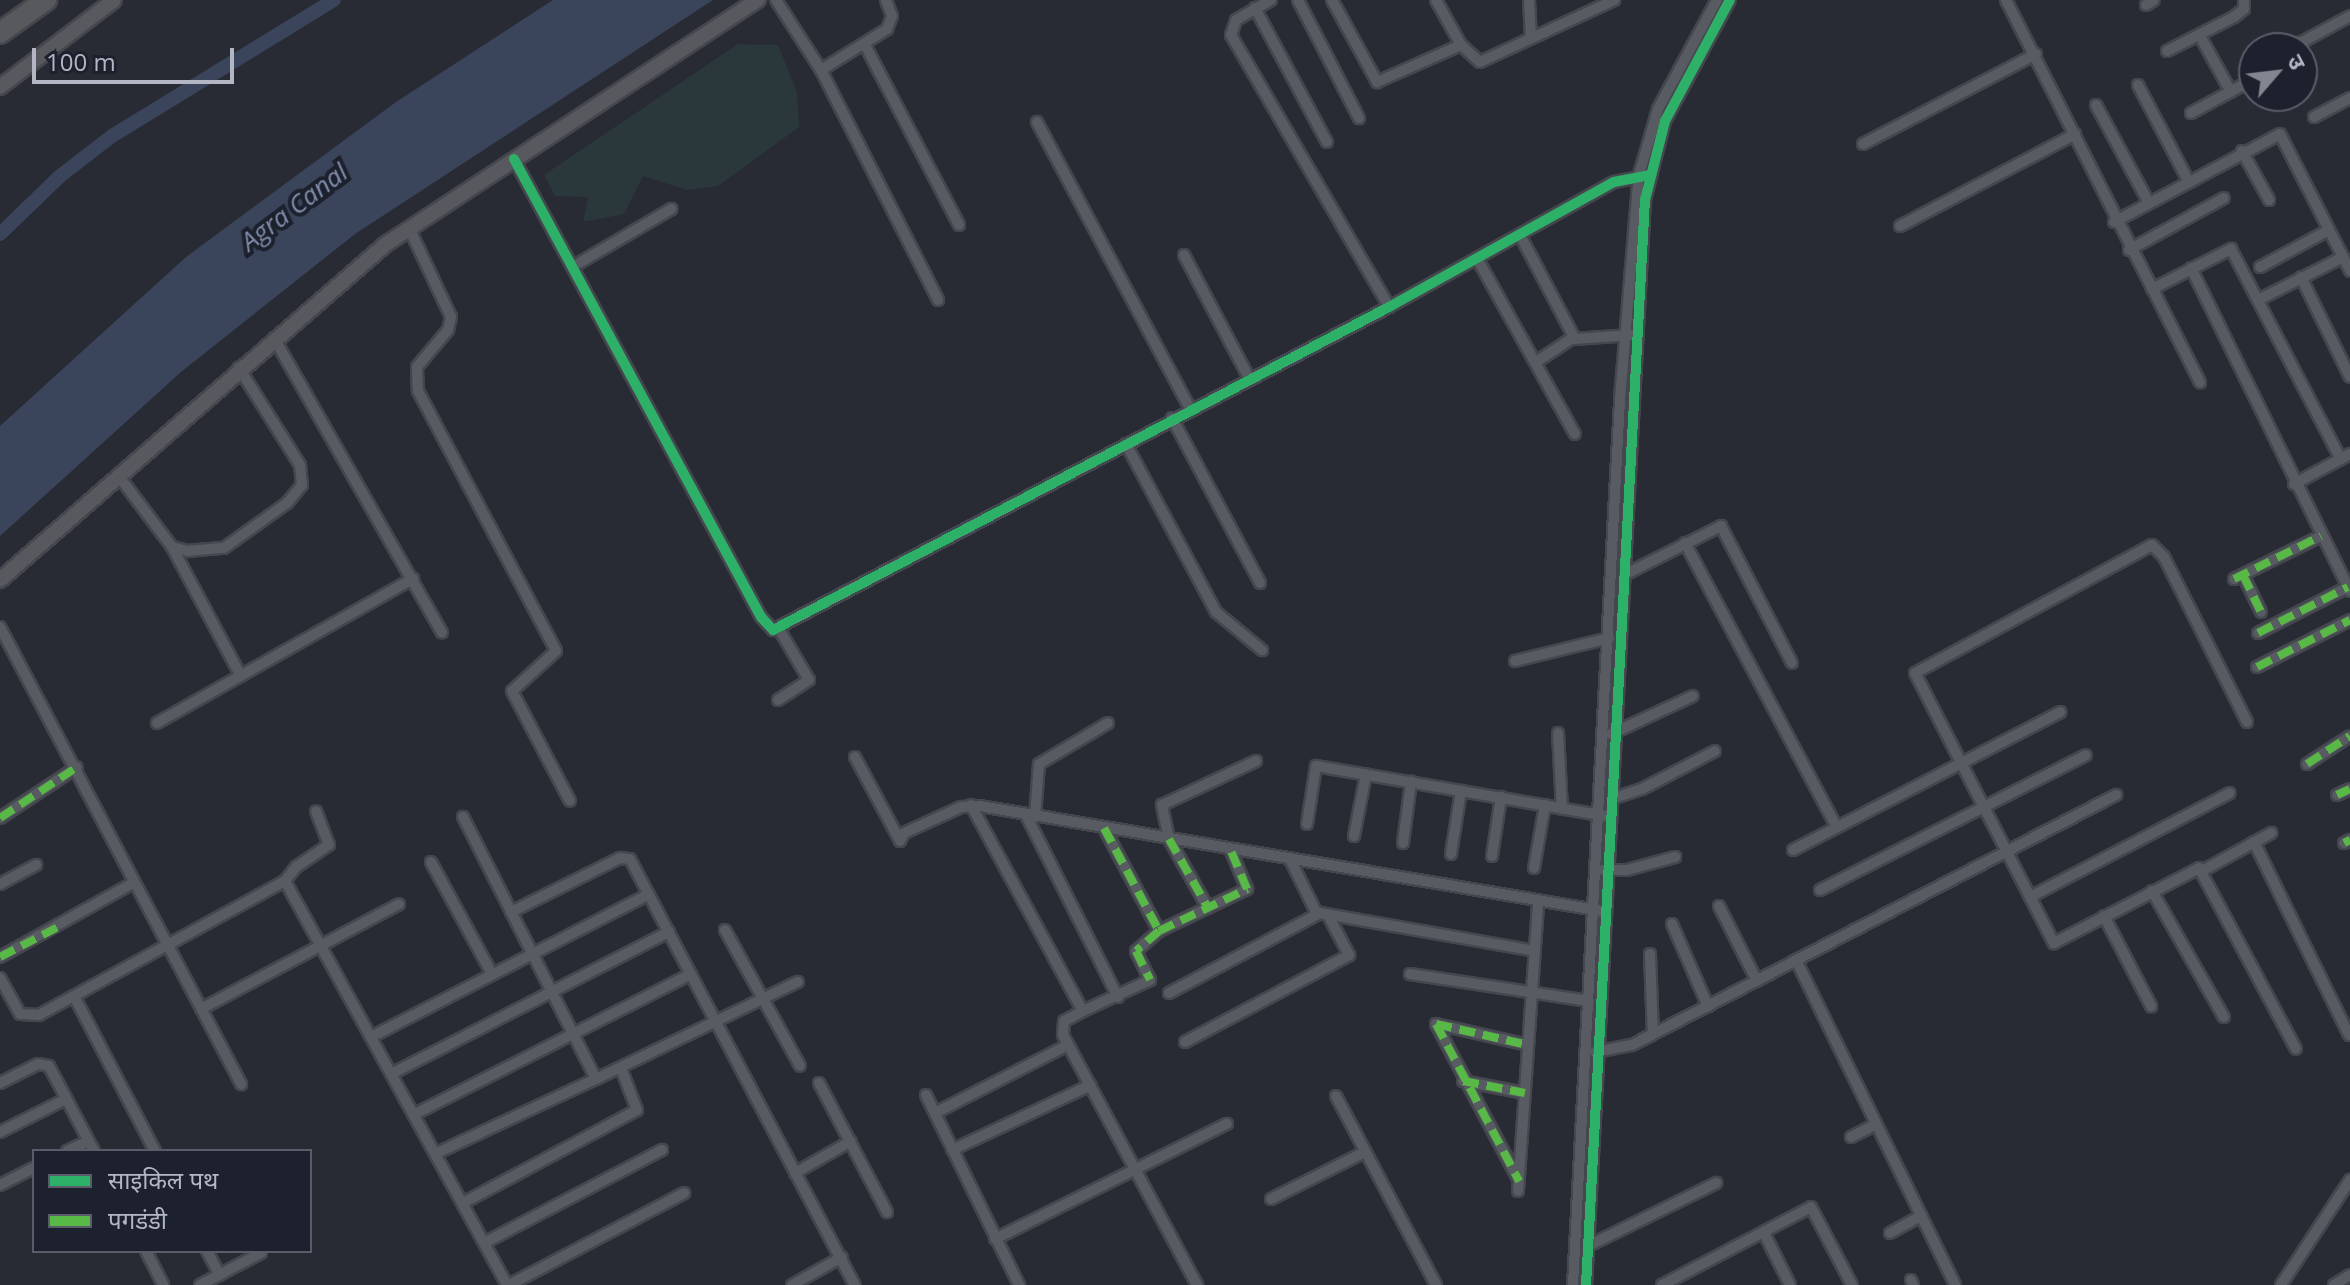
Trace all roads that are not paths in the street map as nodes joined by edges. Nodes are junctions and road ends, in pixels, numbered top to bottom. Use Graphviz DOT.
graph roads {
  1 [pos="46,0"];
  2 [pos="114,0"];
  3 [pos="758,0"];
  4 [pos="776,0"];
  5 [pos="886,0"];
  6 [pos="1271,0"];
  7 [pos="1298,0"];
  8 [pos="1332,0"];
  9 [pos="1436,0"];
  10 [pos="1529,0"];
  11 [pos="1614,0"];
  12 [pos="1717,0"];
  13 [pos="1730,0"];
  14 [pos="2006,0"];
  15 [pos="2246,1"];
  16 [pos="1255,8"];
  17 [pos="2350,16"];
  18 [pos="0,33"];
  19 [pos="2318,33"];
  20 [pos="2200,36"];
  21 [pos="1531,37"];
  22 [pos="865,45"];
  23 [pos="1461,45"];
  24 [pos="2167,51"];
  25 [pos="2036,54"];
  26 [pos="821,70"];
  27 [pos="2138,85"];
  28 [pos="0,87"];
  29 [pos="2238,88"];
  30 [pos="2231,92"];
  31 [pos="2350,98"];
  32 [pos="2096,105"];
  33 [pos="2191,113"];
  34 [pos="2314,117"];
  35 [pos="1359,118"];
  36 [pos="1037,122"];
  37 [pos="2075,134"];
  38 [pos="1327,142"];
  39 [pos="1863,144"];
  40 [pos="2242,151"];
  41 [pos="514,159"];
  42 [pos="1644,175"];
  43 [pos="2189,182"];
  44 [pos="2224,198"];
  45 [pos="2269,200"];
  46 [pos="2149,203"];
  47 [pos="671,209"];
  48 [pos="2114,222"];
  49 [pos="959,225"];
  50 [pos="1900,226"];
  51 [pos="409,228"];
  52 [pos="2329,230"];
  53 [pos="1521,237"];
  54 [pos="2129,250"];
  55 [pos="1184,255"];
  56 [pos="2343,257"];
  57 [pos="1478,260"];
  58 [pos="574,266"];
  59 [pos="2260,267"];
  60 [pos="2191,268"];
  61 [pos="2350,271"];
  62 [pos="2301,277"];
  63 [pos="2152,289"];
  64 [pos="938,300"];
  65 [pos="2258,300"];
  66 [pos="1389,307"];
  67 [pos="1631,335"];
  68 [pos="274,338"];
  69 [pos="1574,339"];
  70 [pos="1536,362"];
  71 [pos="239,368"];
  72 [pos="2350,377"];
  73 [pos="1249,378"];
  74 [pos="2200,383"];
  75 [pos="1190,408"];
  76 [pos="1172,418"];
  77 [pos="1575,434"];
  78 [pos="1618,443"];
  79 [pos="1631,443"];
  80 [pos="1126,444"];
  81 [pos="2346,456"];
  82 [pos="118,475"];
  83 [pos="2294,484"];
  84 [pos="2321,536"];
  85 [pos="1685,543"];
  86 [pos="172,547"];
  87 [pos="1613,558"];
  88 [pos="1625,560"];
  89 [pos="2346,574"];
  90 [pos="1624,575"];
  91 [pos="413,579"];
  92 [pos="0,580"];
  93 [pos="1260,583"];
  94 [pos="2349,589"];
  95 [pos="2261,612"];
  96 [pos="2350,620"];
  97 [pos="0,627"];
  98 [pos="779,629"];
  99 [pos="442,633"];
  100 [pos="2258,633"];
  101 [pos="1608,642"];
  102 [pos="1621,646"];
  103 [pos="1262,650"];
  104 [pos="1515,661"];
  105 [pos="1792,663"];
  106 [pos="2257,667"];
  107 [pos="241,676"];
  108 [pos="1693,696"];
  109 [pos="778,700"];
  110 [pos="2060,712"];
  111 [pos="2247,722"];
  112 [pos="157,723"];
  113 [pos="1108,723"];
  114 [pos="1617,732"];
  115 [pos="1558,733"];
  116 [pos="2350,736"];
  117 [pos="1603,737"];
  118 [pos="1715,751"];
  119 [pos="2086,755"];
  120 [pos="855,757"];
  121 [pos="1256,761"];
  122 [pos="1960,763"];
  123 [pos="2307,764"];
  124 [pos="77,767"];
  125 [pos="1366,774"];
  126 [pos="1411,782"];
  127 [pos="2350,789"];
  128 [pos="1461,791"];
  129 [pos="2230,793"];
  130 [pos="2116,795"];
  131 [pos="2337,795"];
  132 [pos="1501,797"];
  133 [pos="1614,798"];
  134 [pos="570,801"];
  135 [pos="971,805"];
  136 [pos="1545,805"];
  137 [pos="1983,807"];
  138 [pos="1562,809"];
  139 [pos="316,811"];
  140 [pos="1599,815"];
  141 [pos="1031,816"];
  142 [pos="463,817"];
  143 [pos="1613,817"];
  144 [pos="0,818"];
  145 [pos="1307,824"];
  146 [pos="1836,826"];
  147 [pos="1104,828"];
  148 [pos="2271,833"];
  149 [pos="1354,836"];
  150 [pos="1169,839"];
  151 [pos="2254,842"];
  152 [pos="1403,843"];
  153 [pos="1793,850"];
  154 [pos="1231,851"];
  155 [pos="2006,852"];
  156 [pos="1451,854"];
  157 [pos="1492,856"];
  158 [pos="1675,857"];
  159 [pos="1291,861"];
  160 [pos="431,862"];
  161 [pos="36,865"];
  162 [pos="1534,868"];
  163 [pos="1604,870"];
  164 [pos="2204,870"];
  165 [pos="285,881"];
  166 [pos="133,883"];
  167 [pos="0,884"];
  168 [pos="1820,890"];
  169 [pos="2152,891"];
  170 [pos="649,894"];
  171 [pos="2030,897"];
  172 [pos="399,904"];
  173 [pos="1538,904"];
  174 [pos="1719,906"];
  175 [pos="1208,908"];
  176 [pos="511,912"];
  177 [pos="1602,912"];
  178 [pos="1323,914"];
  179 [pos="2104,916"];
  180 [pos="1672,924"];
  181 [pos="725,930"];
  182 [pos="1159,931"];
  183 [pos="669,932"];
  184 [pos="166,944"];
  185 [pos="323,945"];
  186 [pos="1535,951"];
  187 [pos="532,953"];
  188 [pos="1650,954"];
  189 [pos="0,957"];
  190 [pos="1796,960"];
  191 [pos="492,974"];
  192 [pos="691,974"];
  193 [pos="1410,974"];
  194 [pos="0,978"];
  195 [pos="1757,981"];
  196 [pos="798,982"];
  197 [pos="1532,991"];
  198 [pos="1169,993"];
  199 [pos="554,994"];
  200 [pos="74,996"];
  201 [pos="1118,997"];
  202 [pos="1589,1001"];
  203 [pos="761,1002"];
  204 [pos="1708,1006"];
  205 [pos="2151,1006"];
  206 [pos="201,1009"];
  207 [pos="1083,1011"];
  208 [pos="2224,1017"];
  209 [pos="718,1024"];
  210 [pos="1653,1034"];
  211 [pos="575,1035"];
  212 [pos="2349,1035"];
  213 [pos="373,1036"];
  214 [pos="1185,1042"];
  215 [pos="1068,1045"];
  216 [pos="1528,1045"];
  217 [pos="2296,1049"];
  218 [pos="1586,1052"];
  219 [pos="1600,1052"];
  220 [pos="800,1066"];
  221 [pos="621,1068"];
  222 [pos="393,1073"];
  223 [pos="596,1079"];
  224 [pos="1463,1081"];
  225 [pos="0,1083"];
  226 [pos="819,1083"];
  227 [pos="241,1084"];
  228 [pos="1091,1085"];
  229 [pos="1525,1093"];
  230 [pos="926,1095"];
  231 [pos="1336,1096"];
  232 [pos="66,1099"];
  233 [pos="935,1113"];
  234 [pos="415,1114"];
  235 [pos="1227,1124"];
  236 [pos="1876,1124"];
  237 [pos="0,1132"];
  238 [pos="1851,1137"];
  239 [pos="1581,1140"];
  240 [pos="1594,1140"];
  241 [pos="851,1141"];
  242 [pos="91,1146"];
  243 [pos="154,1149"];
  244 [pos="662,1150"];
  245 [pos="952,1150"];
  246 [pos="1365,1152"];
  247 [pos="437,1153"];
  248 [pos="1137,1168"];
  249 [pos="32,1169"];
  250 [pos="795,1173"];
  251 [pos="2350,1180"];
  252 [pos="1716,1183"];
  253 [pos="0,1185"];
  254 [pos="684,1193"];
  255 [pos="1271,1199"];
  256 [pos="463,1203"];
  257 [pos="887,1212"];
  258 [pos="1921,1216"];
  259 [pos="1764,1233"];
  260 [pos="1890,1233"];
  261 [pos="1576,1236"];
  262 [pos="995,1239"];
  263 [pos="1589,1241"];
  264 [pos="484,1243"];
  265 [pos="147,1253"];
  266 [pos="208,1253"];
  267 [pos="261,1253"];
  268 [pos="842,1257"];
  269 [pos="220,1275"];
  270 [pos="2350,1275"];
  271 [pos="163,1285"];
  272 [pos="200,1285"];
  273 [pos="508,1285"];
  274 [pos="792,1285"];
  275 [pos="855,1285"];
  276 [pos="1019,1285"];
  277 [pos="1197,1285"];
  278 [pos="1436,1285"];
  279 [pos="1573,1285"];
  280 [pos="1586,1285"];
  281 [pos="1662,1285"];
  282 [pos="1790,1285"];
  283 [pos="1852,1285"];
  284 [pos="1955,1285"];
  285 [pos="2281,1285"];
  286 [pos="2334,1285"];
  1 -- 18 [label="highway"];
  2 -- 28 [label="street"];
  3 -- 41 [label="street"];
  4 -- 26 [label="street"];
  5 -- 22 [label="street"];
  6 -- 16 [label="street"];
  7 -- 35 [label="street"];
  8 -- 23 [label="street"];
  9 -- 23 [label="street"];
  10 -- 21 [label="street"];
  11 -- 21 [label="street"];
  12 -- 42 [label="street"];
  13 -- 42 [label="street"];
  14 -- 25 [label="street"];
  15 -- 20 [label="street"];
  16 -- 38 [label="street"];
  16 -- 66 [label="street"];
  17 -- 19 [label="street"];
  20 -- 24 [label="street"];
  20 -- 30 [label="street"];
  21 -- 23 [label="street"];
  22 -- 26 [label="street"];
  22 -- 49 [label="street"];
  25 -- 37 [label="street"];
  25 -- 39 [label="street"];
  26 -- 64 [label="street"];
  27 -- 43 [label="street"];
  29 -- 30 [label="street"];
  30 -- 33 [label="street"];
  31 -- 34 [label="street"];
  32 -- 46 [label="street"];
  36 -- 75 [label="street"];
  37 -- 48 [label="street"];
  37 -- 50 [label="street"];
  40 -- 43 [label="street"];
  40 -- 45 [label="street"];
  40 -- 52 [label="street"];
  41 -- 51 [label="street"];
  41 -- 58 [label="street"];
  42 -- 53 [label="street"];
  42 -- 67 [label="street"];
  43 -- 46 [label="street"];
  44 -- 54 [label="street"];
  46 -- 48 [label="street"];
  47 -- 58 [label="street"];
  48 -- 54 [label="street"];
  51 -- 68 [label="street"];
  51 -- 134 [label="street"];
  52 -- 56 [label="street"];
  52 -- 59 [label="street"];
  53 -- 57 [label="street"];
  53 -- 69 [label="street"];
  54 -- 63 [label="street"];
  55 -- 73 [label="street"];
  56 -- 61 [label="street"];
  56 -- 62 [label="street"];
  57 -- 66 [label="street"];
  57 -- 70 [label="street"];
  58 -- 98 [label="street"];
  60 -- 63 [label="street"];
  60 -- 65 [label="street"];
  60 -- 83 [label="street"];
  62 -- 65 [label="street"];
  62 -- 72 [label="street"];
  63 -- 74 [label="street"];
  65 -- 81 [label="street"];
  66 -- 73 [label="street"];
  67 -- 69 [label="street"];
  67 -- 78 [label="street"];
  67 -- 79 [label="street"];
  68 -- 71 [label="street"];
  68 -- 91 [label="street"];
  69 -- 70 [label="street"];
  70 -- 77 [label="street"];
  71 -- 82 [label="street"];
  71 -- 86 [label="street"];
  73 -- 75 [label="street"];
  75 -- 76 [label="street"];
  76 -- 80 [label="street"];
  76 -- 93 [label="street"];
  78 -- 79 [label="street"];
  78 -- 87 [label="street"];
  79 -- 88 [label="street"];
  80 -- 98 [label="street"];
  80 -- 103 [label="street"];
  81 -- 83 [label="street"];
  82 -- 86 [label="street"];
  82 -- 92 [label="street"];
  83 -- 84 [label="street"];
  84 -- 89 [label="street"];
  84 -- 95 [label="street"];
  85 -- 90 [label="street"];
  85 -- 105 [label="street"];
  85 -- 146 [label="street"];
  86 -- 107 [label="street"];
  87 -- 88 [label="street"];
  87 -- 101 [label="street"];
  88 -- 90 [label="street"];
  89 -- 94 [label="street"];
  90 -- 102 [label="street"];
  91 -- 99 [label="street"];
  91 -- 107 [label="street"];
  94 -- 100 [label="street"];
  96 -- 106 [label="street"];
  97 -- 124 [label="street"];
  98 -- 109 [label="street"];
  101 -- 102 [label="street"];
  101 -- 104 [label="street"];
  101 -- 117 [label="street"];
  102 -- 114 [label="street"];
  107 -- 112 [label="street"];
  108 -- 114 [label="street"];
  110 -- 122 [label="street"];
  111 -- 122 [label="street"];
  113 -- 141 [label="street"];
  114 -- 117 [label="street"];
  114 -- 133 [label="street"];
  115 -- 138 [label="street"];
  116 -- 123 [label="street"];
  117 -- 140 [label="street"];
  118 -- 133 [label="street"];
  119 -- 137 [label="street"];
  120 -- 135 [label="street"];
  121 -- 150 [label="street"];
  122 -- 137 [label="street"];
  122 -- 146 [label="street"];
  124 -- 144 [label="street"];
  124 -- 166 [label="street"];
  125 -- 126 [label="street"];
  125 -- 145 [label="street"];
  125 -- 149 [label="street"];
  126 -- 128 [label="street"];
  126 -- 152 [label="street"];
  127 -- 131 [label="street"];
  128 -- 132 [label="street"];
  128 -- 156 [label="street"];
  129 -- 171 [label="street"];
  130 -- 155 [label="street"];
  132 -- 136 [label="street"];
  132 -- 157 [label="street"];
  133 -- 143 [label="street"];
  135 -- 141 [label="street"];
  135 -- 207 [label="street"];
  136 -- 138 [label="street"];
  136 -- 162 [label="street"];
  137 -- 155 [label="street"];
  137 -- 168 [label="street"];
  138 -- 140 [label="street"];
  139 -- 165 [label="street"];
  140 -- 143 [label="street"];
  140 -- 163 [label="street"];
  141 -- 147 [label="street"];
  141 -- 201 [label="street"];
  142 -- 176 [label="street"];
  143 -- 163 [label="street"];
  146 -- 153 [label="street"];
  147 -- 150 [label="street"];
  147 -- 182 [label="street"];
  148 -- 151 [label="street"];
  150 -- 154 [label="street"];
  150 -- 175 [label="street"];
  151 -- 164 [label="street"];
  151 -- 212 [label="street"];
  154 -- 159 [label="street"];
  154 -- 175 [label="street"];
  155 -- 171 [label="street"];
  155 -- 190 [label="street"];
  158 -- 163 [label="street"];
  159 -- 173 [label="street"];
  159 -- 178 [label="street"];
  160 -- 191 [label="street"];
  161 -- 167 [label="street"];
  163 -- 177 [label="street"];
  164 -- 169 [label="street"];
  164 -- 217 [label="street"];
  165 -- 184 [label="street"];
  165 -- 185 [label="street"];
  166 -- 184 [label="street"];
  166 -- 189 [label="street"];
  169 -- 179 [label="street"];
  169 -- 208 [label="street"];
  170 -- 176 [label="street"];
  170 -- 183 [label="street"];
  170 -- 187 [label="street"];
  171 -- 179 [label="street"];
  172 -- 185 [label="street"];
  173 -- 177 [label="street"];
  173 -- 186 [label="street"];
  174 -- 195 [label="street"];
  175 -- 182 [label="street"];
  176 -- 187 [label="street"];
  177 -- 202 [label="street"];
  177 -- 219 [label="street"];
  178 -- 186 [label="street"];
  178 -- 198 [label="street"];
  178 -- 214 [label="street"];
  179 -- 205 [label="street"];
  180 -- 204 [label="street"];
  181 -- 203 [label="street"];
  182 -- 201 [label="street"];
  183 -- 192 [label="street"];
  183 -- 199 [label="street"];
  184 -- 200 [label="street"];
  184 -- 206 [label="street"];
  185 -- 206 [label="street"];
  185 -- 213 [label="street"];
  186 -- 197 [label="street"];
  187 -- 191 [label="street"];
  187 -- 199 [label="street"];
  188 -- 210 [label="street"];
  190 -- 195 [label="street"];
  190 -- 236 [label="street"];
  191 -- 213 [label="street"];
  192 -- 209 [label="street"];
  192 -- 211 [label="street"];
  193 -- 197 [label="street"];
  194 -- 200 [label="street"];
  195 -- 204 [label="street"];
  196 -- 203 [label="street"];
  197 -- 202 [label="street"];
  197 -- 216 [label="street"];
  199 -- 211 [label="street"];
  199 -- 222 [label="street"];
  200 -- 243 [label="street"];
  201 -- 207 [label="street"];
  202 -- 218 [label="street"];
  203 -- 209 [label="street"];
  203 -- 220 [label="street"];
  204 -- 210 [label="street"];
  206 -- 227 [label="street"];
  207 -- 215 [label="street"];
  209 -- 221 [label="street"];
  209 -- 250 [label="street"];
  210 -- 219 [label="street"];
  211 -- 223 [label="street"];
  211 -- 234 [label="street"];
  213 -- 222 [label="street"];
  215 -- 228 [label="street"];
  215 -- 233 [label="street"];
  216 -- 224 [label="street"];
  216 -- 229 [label="street"];
  218 -- 219 [label="street"];
  218 -- 239 [label="street"];
  219 -- 240 [label="street"];
  221 -- 223 [label="street"];
  221 -- 256 [label="street"];
  222 -- 234 [label="street"];
  223 -- 247 [label="street"];
  224 -- 229 [label="street"];
  224 -- 229 [label="street"];
  225 -- 232 [label="street"];
  226 -- 241 [label="street"];
  228 -- 245 [label="street"];
  228 -- 248 [label="street"];
  230 -- 233 [label="street"];
  231 -- 246 [label="street"];
  232 -- 237 [label="street"];
  232 -- 242 [label="street"];
  233 -- 245 [label="street"];
  234 -- 247 [label="street"];
  235 -- 248 [label="street"];
  236 -- 238 [label="street"];
  236 -- 258 [label="street"];
  239 -- 240 [label="street"];
  239 -- 261 [label="street"];
  240 -- 263 [label="street"];
  241 -- 250 [label="street"];
  241 -- 257 [label="street"];
  244 -- 264 [label="street"];
  245 -- 262 [label="street"];
  246 -- 255 [label="street"];
  246 -- 278 [label="street"];
  247 -- 256 [label="street"];
  248 -- 262 [label="street"];
  248 -- 277 [label="street"];
  249 -- 253 [label="street"];
  250 -- 268 [label="street"];
  251 -- 285 [label="street"];
  252 -- 263 [label="street"];
  254 -- 273 [label="street"];
  256 -- 264 [label="street"];
  258 -- 260 [label="street"];
  258 -- 284 [label="street"];
  259 -- 281 [label="street"];
  259 -- 282 [label="street"];
  259 -- 283 [label="street"];
  261 -- 263 [label="street"];
  261 -- 279 [label="street"];
  262 -- 276 [label="street"];
  263 -- 280 [label="street"];
  264 -- 273 [label="street"];
  265 -- 271 [label="street"];
  266 -- 269 [label="street"];
  267 -- 269 [label="street"];
  268 -- 274 [label="street"];
  268 -- 275 [label="street"];
  269 -- 272 [label="street"];
  270 -- 286 [label="street"];
}
